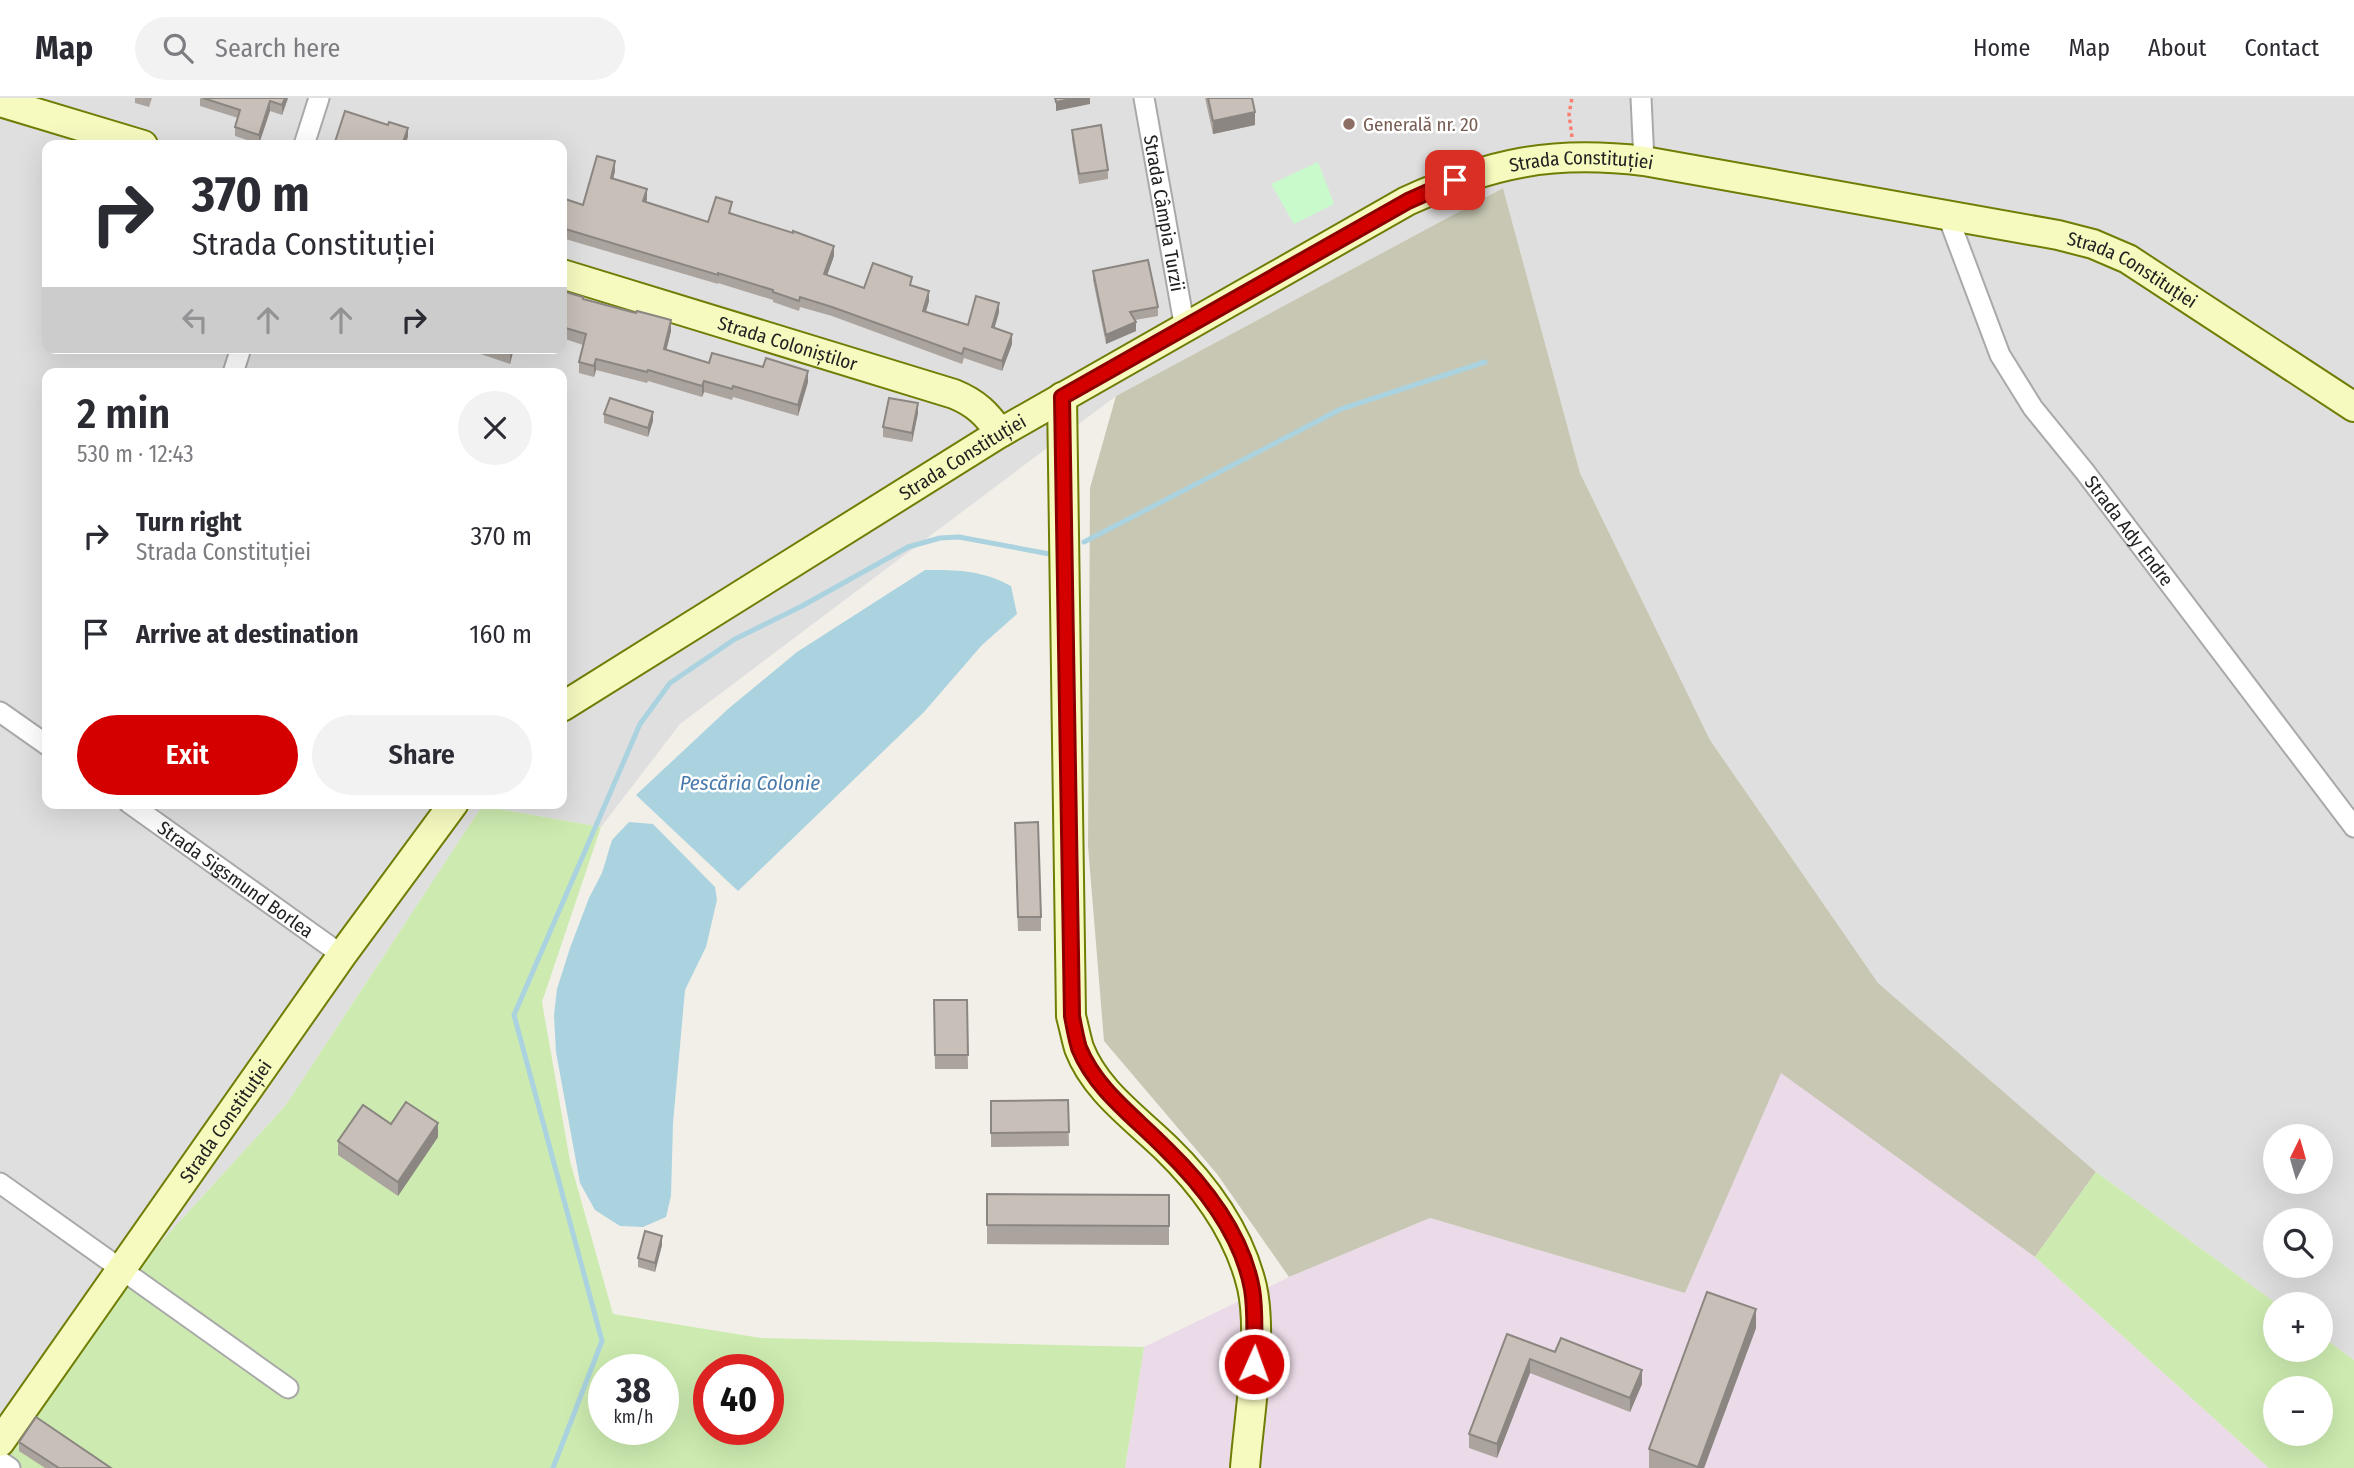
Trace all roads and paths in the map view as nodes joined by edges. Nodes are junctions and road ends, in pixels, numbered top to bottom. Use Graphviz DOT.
graph roads {
  1 [pos="319,98"];
  2 [pos="1144,98"];
  3 [pos="1572,98"];
  4 [pos="1641,98"];
  5 [pos="0,102"];
  6 [pos="125,140"];
  7 [pos="306,140"];
  8 [pos="1574,156"];
  9 [pos="1644,161"];
  10 [pos="1947,214"];
  11 [pos="567,276"];
  12 [pos="1185,329"];
  13 [pos="1062,397"];
  14 [pos="2354,407"];
  15 [pos="1000,433"];
  16 [pos="567,704"];
  17 [pos="0,712"];
  18 [pos="42,741"];
  19 [pos="137,809"];
  20 [pos="450,809"];
  21 [pos="2354,827"];
  22 [pos="342,955"];
  23 [pos="0,1183"];
  24 [pos="120,1270"];
  25 [pos="288,1388"];
  26 [pos="0,1443"];
  27 [pos="0,1461"];
  28 [pos="10,1468"];
  29 [pos="1245,1468"];
  1 -- 7 [label="street"];
  2 -- 12 [label="street, Strada Câmpia Turzii"];
  3 -- 8 [label="path"];
  4 -- 9 [label="street"];
  5 -- 6 [label="street"];
  8 -- 9 [label="street, Strada Constituției"];
  8 -- 12 [label="street, Strada Constituției"];
  9 -- 10 [label="street, Strada Constituției"];
  10 -- 14 [label="street, Strada Constituției"];
  10 -- 21 [label="street, Strada Ady Endre"];
  11 -- 15 [label="street, Strada Coloniștilor"];
  12 -- 13 [label="street, Strada Constituției"];
  13 -- 15 [label="street, Strada Constituției"];
  13 -- 29 [label="street"];
  15 -- 16 [label="street, Strada Constituției"];
  17 -- 18 [label="street"];
  19 -- 22 [label="street, Strada Sigsmund Borlea"];
  20 -- 22 [label="street, Strada Constituției"];
  22 -- 24 [label="street, Strada Constituției"];
  23 -- 24 [label="street"];
  24 -- 25 [label="street"];
  24 -- 26 [label="street, Strada Constituției"];
  27 -- 28 [label="street"];
}
